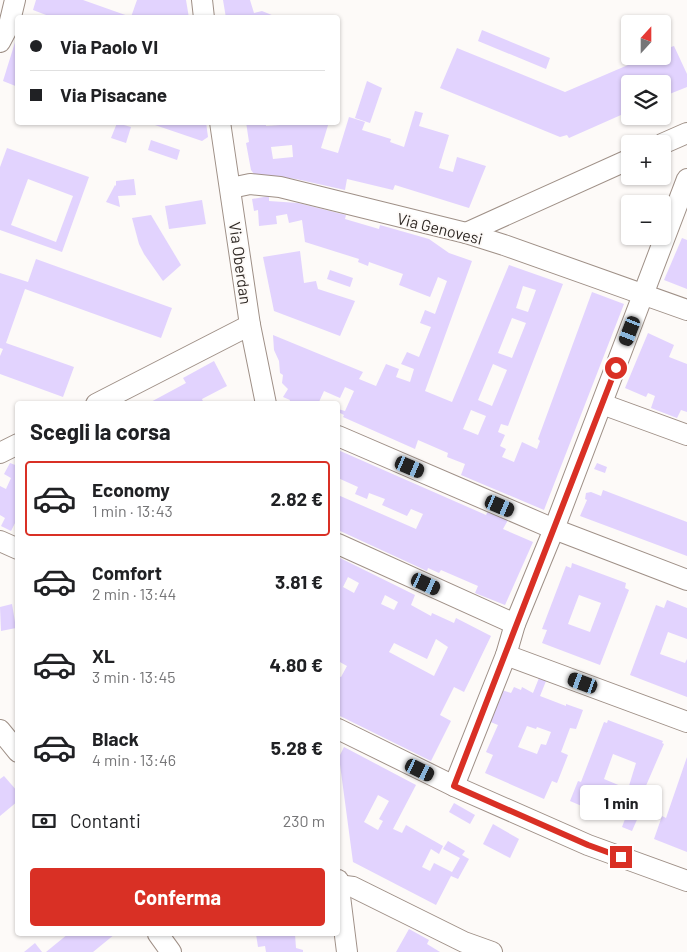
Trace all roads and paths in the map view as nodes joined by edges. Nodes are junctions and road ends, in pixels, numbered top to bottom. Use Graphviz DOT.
graph roads {
  1 [pos="15,0"];
  2 [pos="202,0"];
  3 [pos="204,15"];
  4 [pos="9,32"];
  5 [pos="220,125"];
  6 [pos="687,132"];
  7 [pos="671,140"];
  8 [pos="621,162"];
  9 [pos="687,178"];
  10 [pos="231,188"];
  11 [pos="466,233"];
  12 [pos="644,294"];
  13 [pos="687,310"];
  14 [pos="250,325"];
  15 [pos="102,401"];
  16 [pos="265,401"];
  17 [pos="602,404"];
  18 [pos="687,435"];
  19 [pos="340,437"];
  20 [pos="15,446"];
  21 [pos="0,453"];
  22 [pos="554,529"];
  23 [pos="0,541"];
  24 [pos="340,545"];
  25 [pos="15,548"];
  26 [pos="687,580"];
  27 [pos="515,624"];
  28 [pos="506,654"];
  29 [pos="687,722"];
  30 [pos="0,730"];
  31 [pos="340,730"];
  32 [pos="15,748"];
  33 [pos="454,786"];
  34 [pos="687,881"];
  35 [pos="340,884"];
  36 [pos="340,898"];
  37 [pos="159,936"];
  38 [pos="171,952"];
  39 [pos="347,952"];
  40 [pos="492,952"];
  1 -- 4 [label="street"];
  2 -- 3 [label="street"];
  5 -- 10 [label="street, Via Oberdan"];
  6 -- 7 [label="street"];
  8 -- 11 [label="street"];
  9 -- 12 [label="street"];
  10 -- 11 [label="street, Via Genovesi"];
  10 -- 14 [label="street, Via Oberdan"];
  11 -- 12 [label="street, Via Genovesi"];
  12 -- 13 [label="street, Via Genovesi"];
  12 -- 17 [label="street"];
  14 -- 15 [label="street"];
  14 -- 16 [label="street, Via Oberdan"];
  17 -- 18 [label="street"];
  17 -- 22 [label="street"];
  19 -- 22 [label="street"];
  20 -- 21 [label="street"];
  22 -- 26 [label="street"];
  22 -- 27 [label="street"];
  23 -- 25 [label="street"];
  24 -- 27 [label="street"];
  27 -- 28 [label="street"];
  28 -- 29 [label="street"];
  28 -- 33 [label="street"];
  30 -- 32 [label="street"];
  31 -- 33 [label="street"];
  33 -- 34 [label="street"];
  35 -- 40 [label="street"];
  36 -- 39 [label="street"];
  37 -- 38 [label="street"];
}
